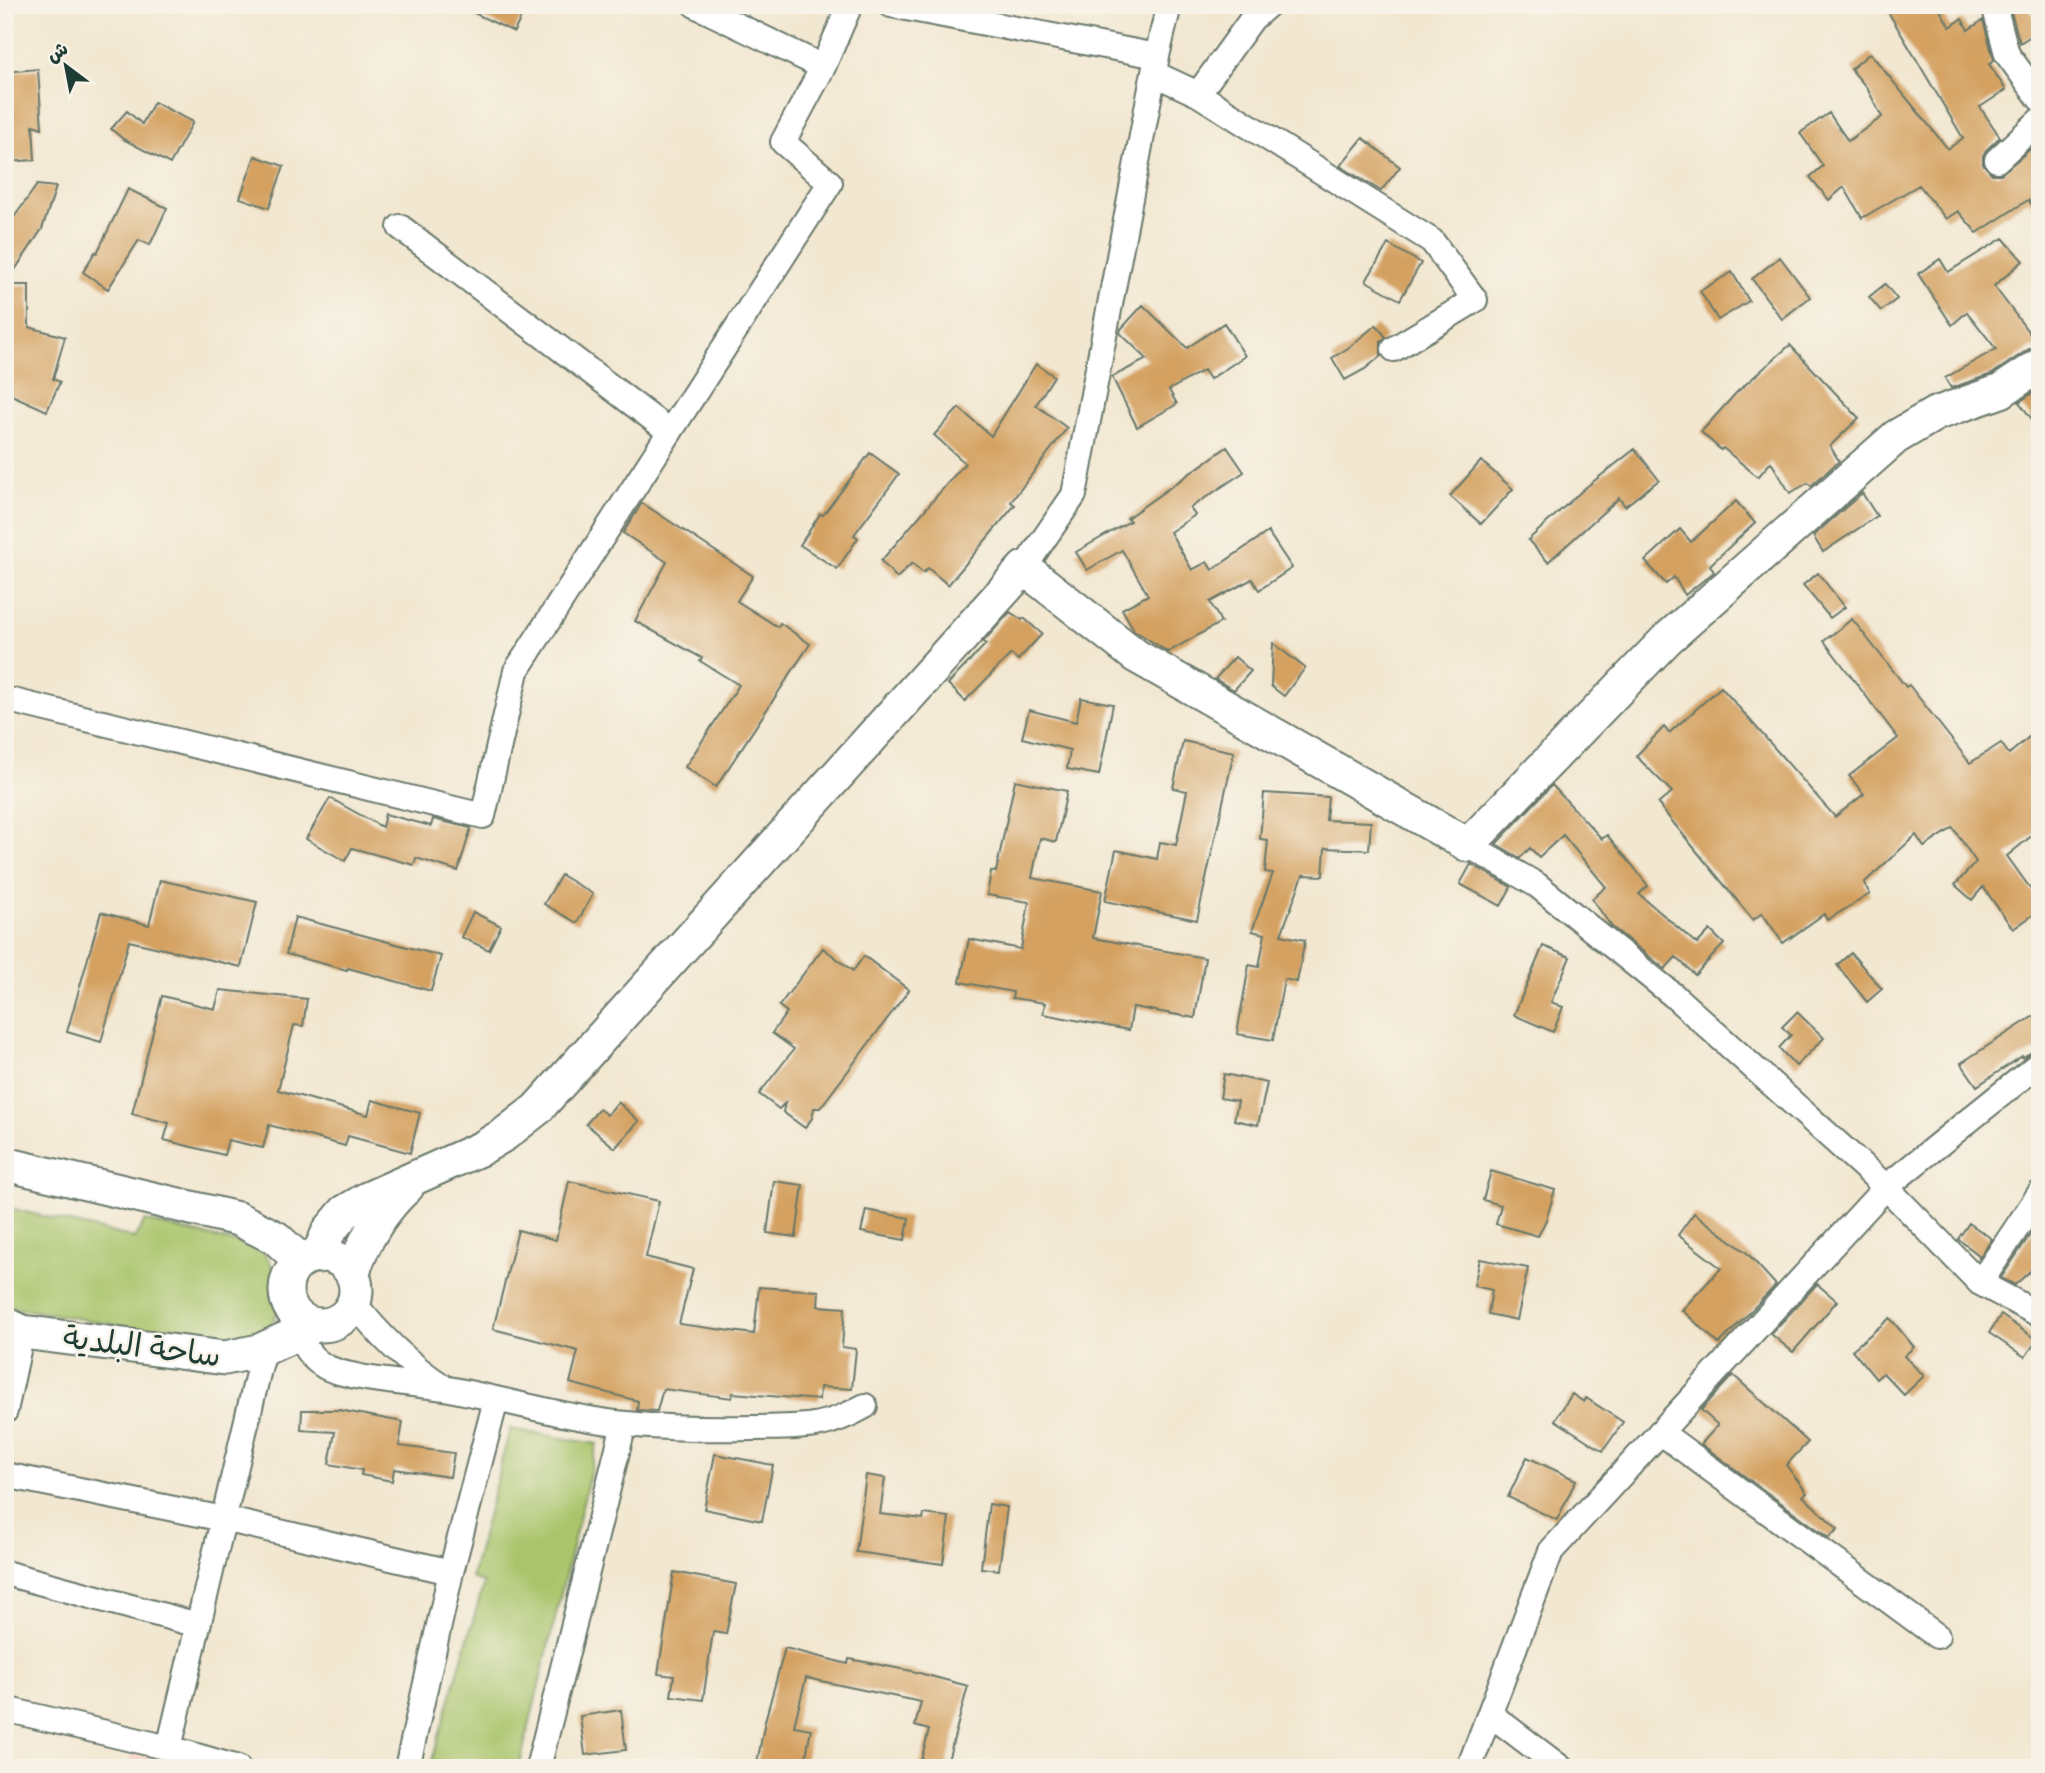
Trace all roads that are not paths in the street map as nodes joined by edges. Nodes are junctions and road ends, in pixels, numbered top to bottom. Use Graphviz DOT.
graph roads {
  1 [pos="695,5"];
  2 [pos="850,5"];
  3 [pos="891,5"];
  4 [pos="1170,5"];
  5 [pos="1268,5"];
  6 [pos="1994,5"];
  7 [pos="1156,65"];
  8 [pos="823,66"];
  9 [pos="1198,94"];
  10 [pos="2040,99"];
  11 [pos="2040,120"];
  12 [pos="1997,160"];
  13 [pos="400,227"];
  14 [pos="1394,349"];
  15 [pos="2040,365"];
  16 [pos="670,432"];
  17 [pos="1024,568"];
  18 [pos="5,699"];
  19 [pos="1468,845"];
  20 [pos="2040,1063"];
  21 [pos="5,1164"];
  22 [pos="422,1174"];
  23 [pos="1886,1187"];
  24 [pos="2040,1194"];
  25 [pos="310,1259"];
  26 [pos="1980,1283"];
  27 [pos="353,1288"];
  28 [pos="2040,1315"];
  29 [pos="303,1324"];
  30 [pos="14,1328"];
  31 [pos="266,1348"];
  32 [pos="445,1388"];
  33 [pos="496,1400"];
  34 [pos="865,1406"];
  35 [pos="5,1411"];
  36 [pos="624,1424"];
  37 [pos="1660,1432"];
  38 [pos="5,1475"];
  39 [pos="224,1519"];
  40 [pos="451,1572"];
  41 [pos="5,1573"];
  42 [pos="198,1625"];
  43 [pos="1937,1636"];
  44 [pos="5,1709"];
  45 [pos="1490,1714"];
  46 [pos="169,1748"];
  47 [pos="238,1768"];
  48 [pos="407,1768"];
  49 [pos="538,1768"];
  50 [pos="1469,1768"];
  51 [pos="1561,1768"];
  1 -- 8 [label="street"];
  2 -- 8 [label="street"];
  3 -- 7 [label="street"];
  4 -- 7 [label="street"];
  5 -- 9 [label="street"];
  6 -- 10 [label="street"];
  7 -- 9 [label="street"];
  7 -- 17 [label="street"];
  8 -- 16 [label="street"];
  9 -- 14 [label="street"];
  11 -- 12 [label="street"];
  13 -- 16 [label="street"];
  15 -- 19 [label="street"];
  16 -- 18 [label="street"];
  17 -- 19 [label="street"];
  17 -- 22 [label="street"];
  19 -- 23 [label="street"];
  20 -- 23 [label="street"];
  21 -- 25 [label="street"];
  22 -- 25 [label="street"];
  22 -- 27 [label="street"];
  23 -- 26 [label="street"];
  23 -- 37 [label="street"];
  24 -- 26 [label="street"];
  25 -- 27 [label="street"];
  25 -- 29 [label="street"];
  26 -- 28 [label="street"];
  27 -- 29 [label="street"];
  27 -- 32 [label="street"];
  29 -- 31 [label="street, ساحة البلدية"];
  29 -- 32 [label="street"];
  30 -- 31 [label="street, ساحة البلدية"];
  30 -- 35 [label="street"];
  31 -- 39 [label="street"];
  32 -- 33 [label="street"];
  33 -- 36 [label="street"];
  33 -- 40 [label="street"];
  34 -- 36 [label="street"];
  36 -- 49 [label="street"];
  37 -- 43 [label="street"];
  37 -- 45 [label="street"];
  38 -- 39 [label="street"];
  39 -- 40 [label="street"];
  39 -- 42 [label="street"];
  40 -- 48 [label="street"];
  41 -- 42 [label="street"];
  42 -- 46 [label="street"];
  44 -- 46 [label="street"];
  45 -- 50 [label="street"];
  45 -- 51 [label="street"];
  46 -- 47 [label="street"];
}
